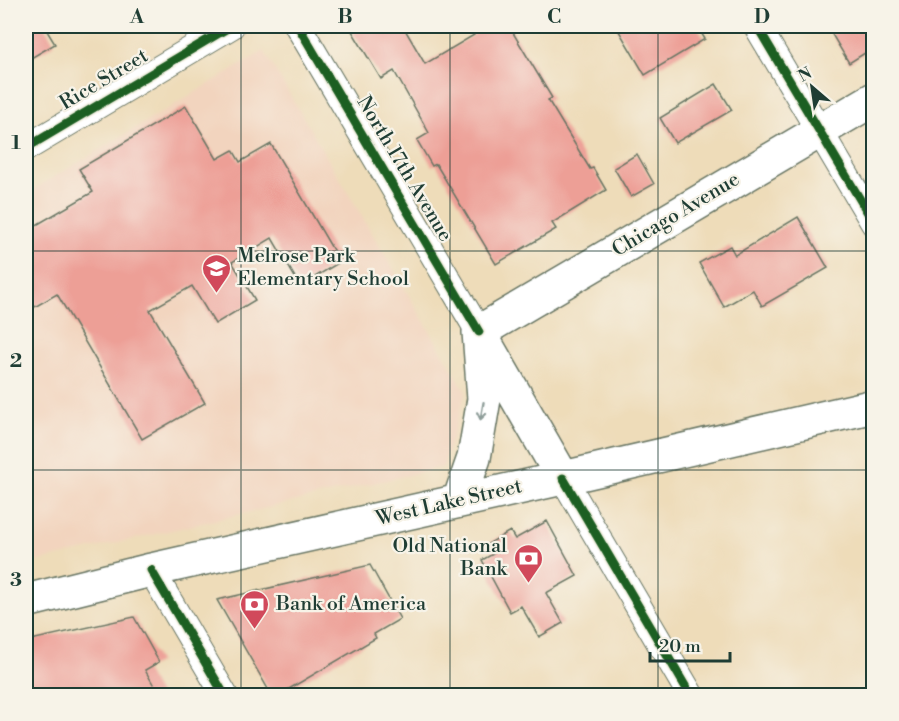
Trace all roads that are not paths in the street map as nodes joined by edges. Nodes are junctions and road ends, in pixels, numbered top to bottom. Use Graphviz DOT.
graph roads {
  1 [pos="231,26"];
  2 [pos="298,26"];
  3 [pos="757,26"];
  4 [pos="873,99"];
  5 [pos="819,131"];
  6 [pos="26,147"];
  7 [pos="873,223"];
  8 [pos="479,332"];
  9 [pos="873,406"];
  10 [pos="563,478"];
  11 [pos="459,501"];
  12 [pos="151,570"];
  13 [pos="26,601"];
  14 [pos="225,696"];
  15 [pos="691,696"];
  1 -- 6 [label="street, Rice Street"];
  2 -- 8 [label="street, North 17th Avenue"];
  3 -- 5 [label="street"];
  4 -- 5 [label="main road, Chicago Avenue"];
  5 -- 7 [label="street"];
  5 -- 8 [label="main road, Chicago Avenue"];
  8 -- 10 [label="main road, North 17th Avenue"];
  8 -- 11 [label="main road, one-way"];
  9 -- 10 [label="main road, West Lake Street"];
  10 -- 11 [label="main road, West Lake Street"];
  10 -- 15 [label="street, North 17th Avenue"];
  11 -- 12 [label="main road, West Lake Street"];
  12 -- 13 [label="main road, West Lake Street"];
  12 -- 14 [label="street"];
}
